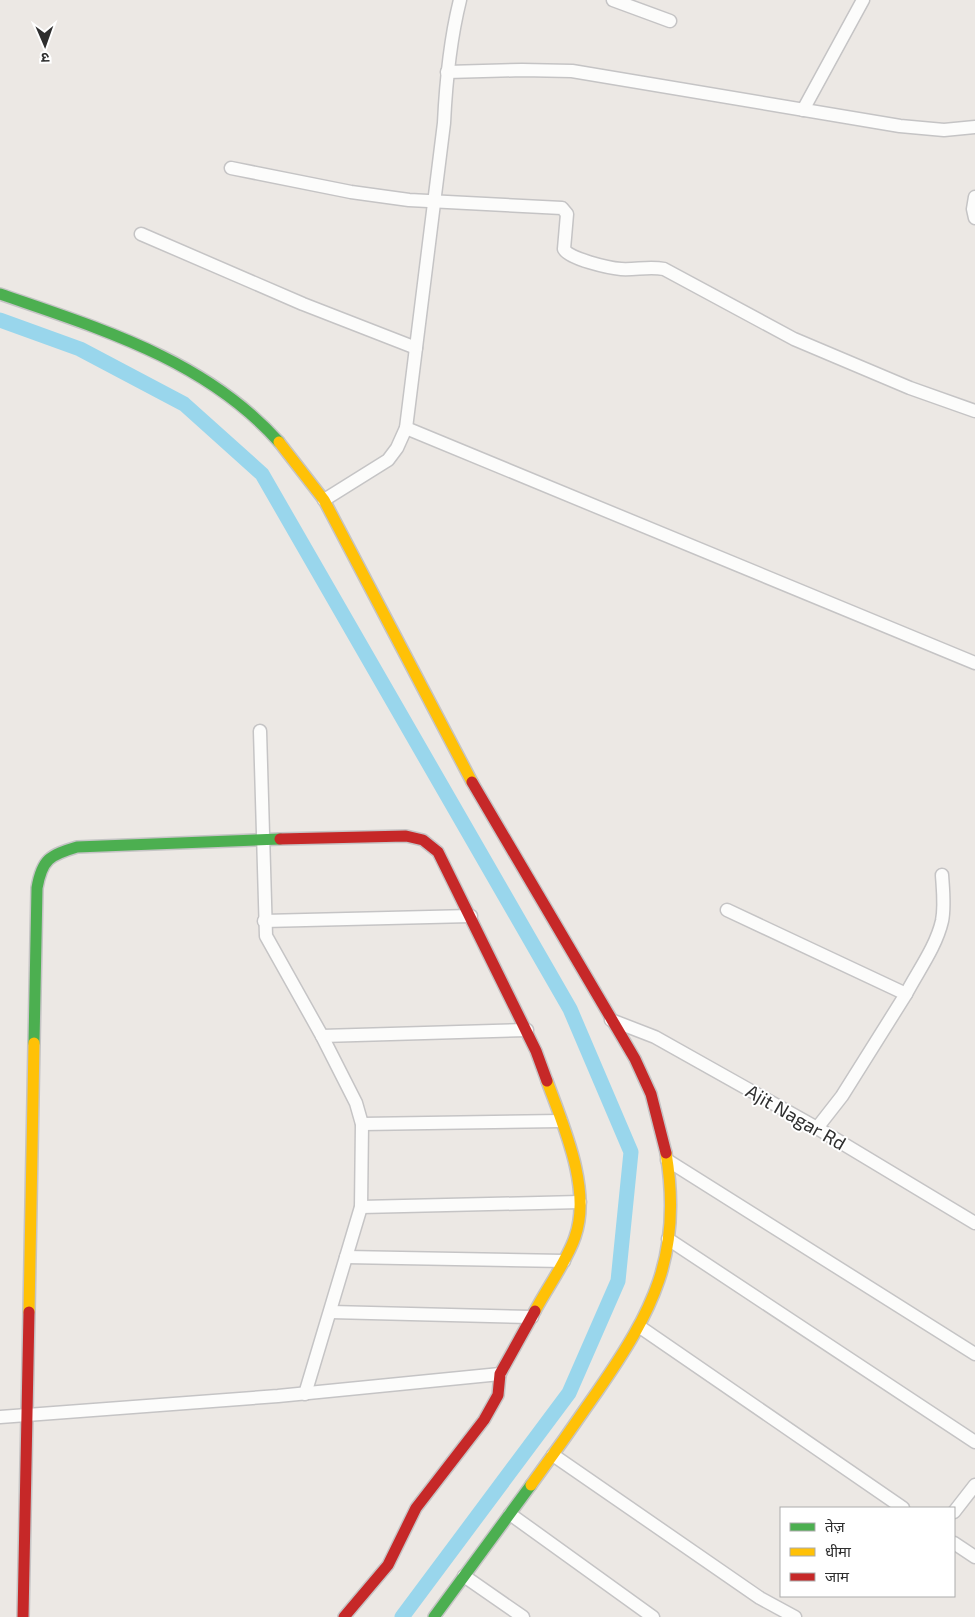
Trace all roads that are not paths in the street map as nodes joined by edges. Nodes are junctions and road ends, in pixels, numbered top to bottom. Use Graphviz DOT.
graph roads {
  1 [pos="460,0"];
  2 [pos="613,0"];
  3 [pos="863,0"];
  4 [pos="670,21"];
  5 [pos="447,72"];
  6 [pos="803,110"];
  7 [pos="974,129"];
  8 [pos="231,168"];
  9 [pos="975,196"];
  10 [pos="435,202"];
  11 [pos="975,218"];
  12 [pos="141,234"];
  13 [pos="0,294"];
  14 [pos="416,348"];
  15 [pos="975,411"];
  16 [pos="406,428"];
  17 [pos="324,500"];
  18 [pos="975,663"];
  19 [pos="260,731"];
  20 [pos="262,839"];
  21 [pos="942,875"];
  22 [pos="727,910"];
  23 [pos="471,916"];
  24 [pos="264,921"];
  25 [pos="906,994"];
  26 [pos="611,1020"];
  27 [pos="527,1030"];
  28 [pos="322,1036"];
  29 [pos="561,1121"];
  30 [pos="362,1124"];
  31 [pos="817,1128"];
  32 [pos="667,1160"];
  33 [pos="580,1202"];
  34 [pos="361,1207"];
  35 [pos="975,1223"];
  36 [pos="668,1239"];
  37 [pos="346,1257"];
  38 [pos="564,1261"];
  39 [pos="331,1312"];
  40 [pos="532,1317"];
  41 [pos="640,1327"];
  42 [pos="975,1354"];
  43 [pos="500,1374"];
  44 [pos="305,1394"];
  45 [pos="26,1414"];
  46 [pos="0,1417"];
  47 [pos="975,1442"];
  48 [pos="553,1455"];
  49 [pos="975,1485"];
  50 [pos="902,1507"];
  51 [pos="955,1511"];
  52 [pos="510,1514"];
  53 [pos="955,1544"];
  54 [pos="975,1557"];
  55 [pos="464,1576"];
  56 [pos="23,1617"];
  57 [pos="344,1617"];
  58 [pos="434,1617"];
  59 [pos="523,1617"];
  60 [pos="653,1617"];
  61 [pos="795,1617"];
  1 -- 5 [label="street"];
  2 -- 4 [label="street"];
  3 -- 6 [label="street"];
  5 -- 6 [label="street"];
  5 -- 10 [label="street"];
  6 -- 7 [label="street"];
  8 -- 10 [label="street"];
  9 -- 11 [label="street"];
  10 -- 14 [label="street"];
  10 -- 15 [label="street"];
  12 -- 14 [label="street"];
  13 -- 17 [label="street"];
  14 -- 16 [label="street"];
  16 -- 17 [label="street"];
  16 -- 18 [label="street"];
  17 -- 26 [label="street"];
  19 -- 20 [label="street"];
  20 -- 23 [label="street"];
  20 -- 24 [label="street"];
  20 -- 45 [label="street"];
  21 -- 25 [label="street"];
  22 -- 25 [label="street"];
  23 -- 24 [label="street"];
  23 -- 27 [label="street"];
  24 -- 28 [label="street"];
  25 -- 31 [label="street"];
  26 -- 31 [label="street, Ajit Nagar Rd"];
  26 -- 32 [label="street"];
  27 -- 28 [label="street"];
  27 -- 29 [label="street"];
  28 -- 30 [label="street"];
  29 -- 30 [label="street"];
  29 -- 33 [label="street"];
  30 -- 34 [label="street"];
  31 -- 35 [label="street, Ajit Nagar Rd"];
  32 -- 36 [label="street"];
  32 -- 42 [label="street"];
  33 -- 34 [label="street"];
  33 -- 38 [label="street"];
  34 -- 37 [label="street"];
  36 -- 41 [label="street"];
  36 -- 47 [label="street"];
  37 -- 38 [label="street"];
  37 -- 39 [label="street"];
  38 -- 40 [label="street"];
  39 -- 40 [label="street"];
  39 -- 44 [label="street"];
  40 -- 43 [label="street"];
  41 -- 48 [label="street"];
  41 -- 50 [label="street"];
  43 -- 44 [label="street"];
  43 -- 57 [label="street"];
  44 -- 45 [label="street"];
  45 -- 46 [label="street"];
  45 -- 56 [label="street"];
  48 -- 52 [label="street"];
  48 -- 61 [label="street"];
  49 -- 51 [label="street"];
  52 -- 55 [label="street"];
  52 -- 60 [label="street"];
  53 -- 54 [label="street"];
  55 -- 58 [label="street"];
  55 -- 59 [label="street"];
}
